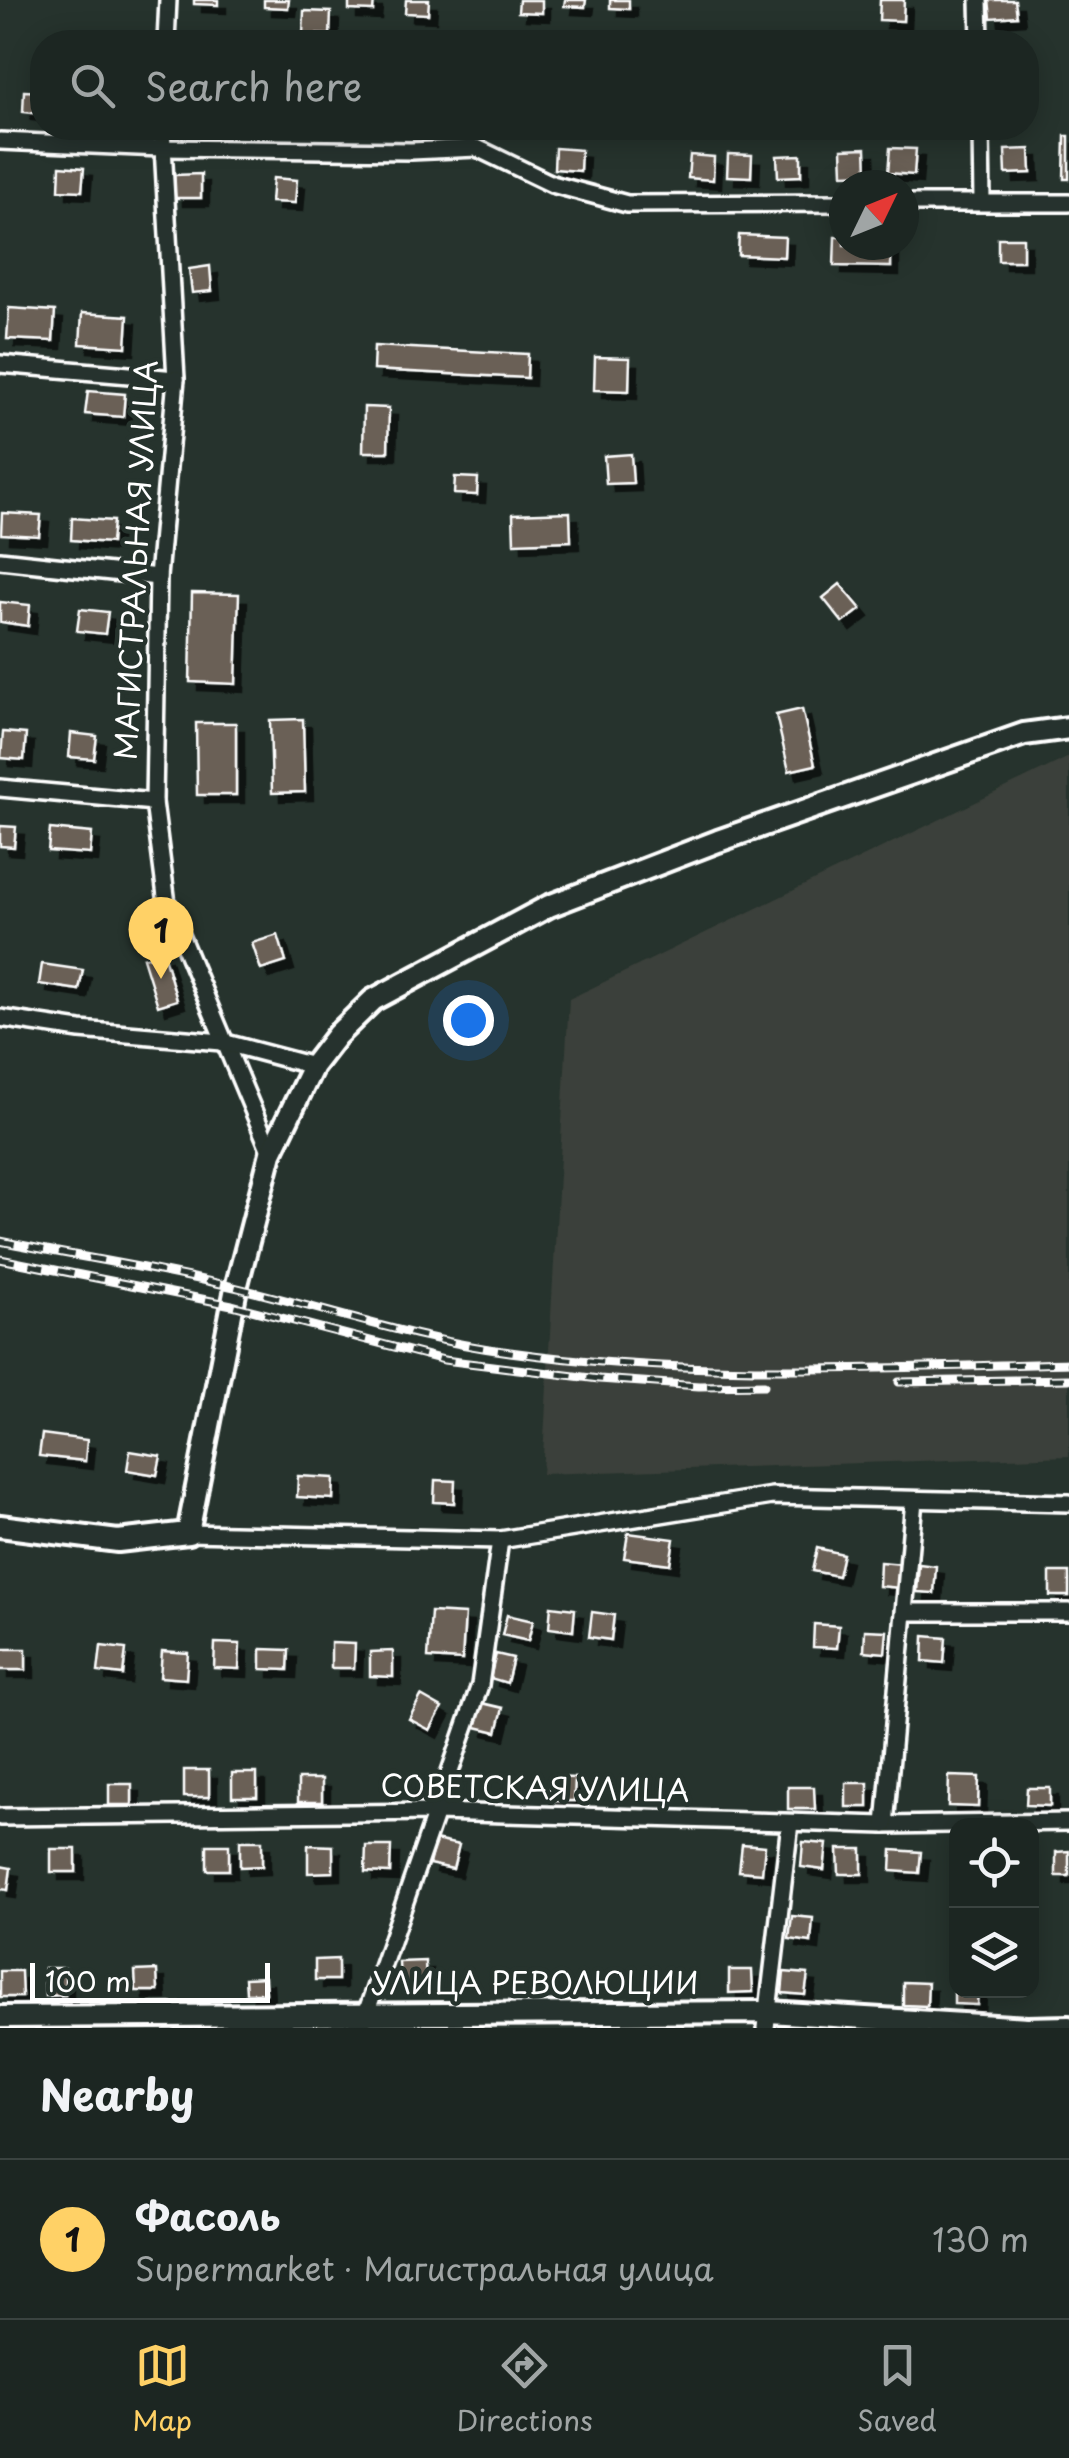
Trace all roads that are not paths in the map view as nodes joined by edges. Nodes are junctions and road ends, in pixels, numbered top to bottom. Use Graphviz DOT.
graph roads {
  1 [pos="168,0"];
  2 [pos="979,0"];
  3 [pos="167,30"];
  4 [pos="980,30"];
  5 [pos="0,140"];
  6 [pos="161,140"];
  7 [pos="981,140"];
  8 [pos="161,148"];
  9 [pos="982,202"];
  10 [pos="829,203"];
  11 [pos="919,203"];
  12 [pos="1069,203"];
  13 [pos="0,364"];
  14 [pos="176,379"];
  15 [pos="0,560"];
  16 [pos="158,577"];
  17 [pos="1069,728"];
  18 [pos="0,788"];
  19 [pos="154,802"];
  20 [pos="0,1018"];
  21 [pos="222,1042"];
  22 [pos="313,1066"];
  23 [pos="271,1153"];
  24 [pos="914,1500"];
  25 [pos="1069,1503"];
  26 [pos="0,1526"];
  27 [pos="188,1533"];
  28 [pos="500,1540"];
  29 [pos="905,1612"];
  30 [pos="1069,1612"];
  31 [pos="437,1812"];
  32 [pos="0,1817"];
  33 [pos="1069,1822"];
  34 [pos="790,1824"];
  35 [pos="884,1826"];
  36 [pos="0,2017"];
  37 [pos="768,2020"];
  38 [pos="364,2022"];
  39 [pos="1069,2027"];
  1 -- 3 [label="street"];
  2 -- 4 [label="street"];
  5 -- 8 [label="street"];
  6 -- 8 [label="street, МАГИСТРАЛЬНАЯ УЛИЦА"];
  7 -- 9 [label="street"];
  8 -- 10 [label="street"];
  8 -- 14 [label="street, МАГИСТРАЛЬНАЯ УЛИЦА"];
  9 -- 11 [label="street"];
  9 -- 12 [label="street"];
  13 -- 14 [label="street"];
  14 -- 16 [label="street, МАГИСТРАЛЬНАЯ УЛИЦА"];
  15 -- 16 [label="street"];
  16 -- 19 [label="street, МАГИСТРАЛЬНАЯ УЛИЦА"];
  17 -- 22 [label="street"];
  18 -- 19 [label="street"];
  19 -- 21 [label="street, МАГИСТРАЛЬНАЯ УЛИЦА"];
  20 -- 21 [label="street"];
  21 -- 22 [label="street"];
  21 -- 23 [label="street, МАГИСТРАЛЬНАЯ УЛИЦА"];
  22 -- 23 [label="street"];
  23 -- 27 [label="street"];
  24 -- 25 [label="street"];
  24 -- 28 [label="street"];
  24 -- 29 [label="street"];
  26 -- 27 [label="street"];
  27 -- 28 [label="street"];
  28 -- 31 [label="street"];
  29 -- 30 [label="street"];
  29 -- 35 [label="street"];
  31 -- 32 [label="street, СОВЕТСКАЯ УЛИЦА"];
  31 -- 34 [label="street, СОВЕТСКАЯ УЛИЦА"];
  31 -- 38 [label="street"];
  33 -- 35 [label="street, СОВЕТСКАЯ УЛИЦА"];
  34 -- 35 [label="street, СОВЕТСКАЯ УЛИЦА"];
  34 -- 37 [label="street"];
  36 -- 38 [label="street, УЛИЦА РЕВОЛЮЦИИ"];
  37 -- 38 [label="street, УЛИЦА РЕВОЛЮЦИИ"];
  37 -- 39 [label="street, УЛИЦА РЕВОЛЮЦИИ"];
}
